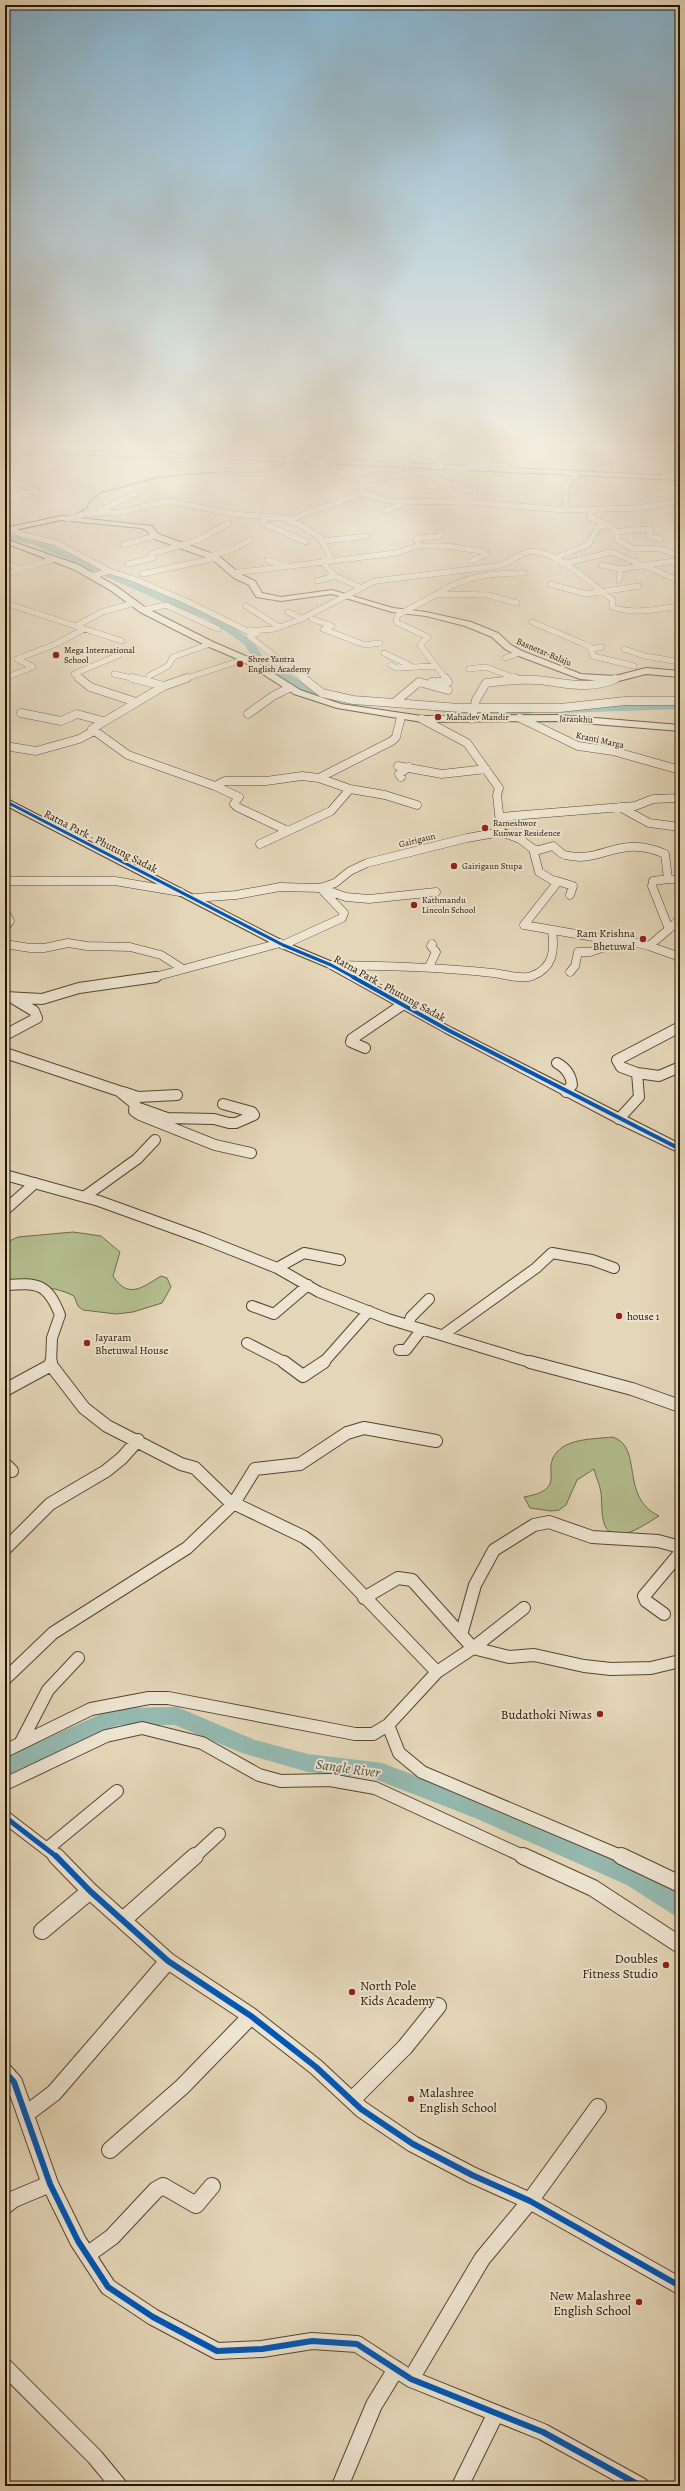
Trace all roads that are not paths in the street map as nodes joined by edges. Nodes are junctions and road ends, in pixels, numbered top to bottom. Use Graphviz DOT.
graph roads {
  1 [pos="5,562"];
  2 [pos="43,562"];
  3 [pos="61,562"];
  4 [pos="92,562"];
  5 [pos="135,562"];
  6 [pos="191,562"];
  7 [pos="220,562"];
  8 [pos="274,562"];
  9 [pos="320,562"];
  10 [pos="322,562"];
  11 [pos="510,562"];
  12 [pos="569,562"];
  13 [pos="634,562"];
  14 [pos="666,562"];
  15 [pos="128,564"];
  16 [pos="562,564"];
  17 [pos="601,565"];
  18 [pos="642,566"];
  19 [pos="289,567"];
  20 [pos="20,569"];
  21 [pos="621,569"];
  22 [pos="108,571"];
  23 [pos="233,573"];
  24 [pos="524,573"];
  25 [pos="5,574"];
  26 [pos="142,574"];
  27 [pos="92,576"];
  28 [pos="334,576"];
  29 [pos="619,580"];
  30 [pos="317,581"];
  31 [pos="680,581"];
  32 [pos="550,584"];
  33 [pos="639,586"];
  34 [pos="362,588"];
  35 [pos="601,592"];
  36 [pos="437,594"];
  37 [pos="351,598"];
  38 [pos="5,603"];
  39 [pos="134,603"];
  40 [pos="517,603"];
  41 [pos="246,606"];
  42 [pos="680,606"];
  43 [pos="143,610"];
  44 [pos="288,612"];
  45 [pos="406,612"];
  46 [pos="312,619"];
  47 [pos="302,620"];
  48 [pos="532,622"];
  49 [pos="76,626"];
  50 [pos="280,627"];
  51 [pos="84,629"];
  52 [pos="218,629"];
  53 [pos="122,641"];
  54 [pos="380,643"];
  55 [pos="210,644"];
  56 [pos="602,647"];
  57 [pos="592,649"];
  58 [pos="624,649"];
  59 [pos="384,653"];
  60 [pos="520,653"];
  61 [pos="119,655"];
  62 [pos="645,656"];
  63 [pos="505,658"];
  64 [pos="245,659"];
  65 [pos="680,662"];
  66 [pos="391,665"];
  67 [pos="411,666"];
  68 [pos="436,666"];
  69 [pos="510,668"];
  70 [pos="469,669"];
  71 [pos="636,669"];
  72 [pos="499,673"];
  73 [pos="114,674"];
  74 [pos="680,674"];
  75 [pos="150,676"];
  76 [pos="5,678"];
  77 [pos="615,679"];
  78 [pos="523,681"];
  79 [pos="419,682"];
  80 [pos="164,686"];
  81 [pos="289,688"];
  82 [pos="448,690"];
  83 [pos="680,701"];
  84 [pos="136,702"];
  85 [pos="394,703"];
  86 [pos="472,712"];
  87 [pos="21,713"];
  88 [pos="248,714"];
  89 [pos="401,717"];
  90 [pos="520,718"];
  91 [pos="422,719"];
  92 [pos="103,721"];
  93 [pos="680,728"];
  94 [pos="94,731"];
  95 [pos="5,746"];
  96 [pos="398,766"];
  97 [pos="409,767"];
  98 [pos="486,769"];
  99 [pos="680,770"];
  100 [pos="400,777"];
  101 [pos="320,778"];
  102 [pos="215,786"];
  103 [pos="350,789"];
  104 [pos="680,798"];
  105 [pos="5,801"];
  106 [pos="417,805"];
  107 [pos="620,807"];
  108 [pos="500,817"];
  109 [pos="680,827"];
  110 [pos="288,831"];
  111 [pos="501,832"];
  112 [pos="260,844"];
  113 [pos="533,849"];
  114 [pos="668,880"];
  115 [pos="680,880"];
  116 [pos="5,881"];
  117 [pos="557,881"];
  118 [pos="320,888"];
  119 [pos="436,892"];
  120 [pos="184,893"];
  121 [pos="570,895"];
  122 [pos="194,898"];
  123 [pos="5,912"];
  124 [pos="680,919"];
  125 [pos="5,927"];
  126 [pos="669,929"];
  127 [pos="552,931"];
  128 [pos="611,940"];
  129 [pos="5,944"];
  130 [pos="281,944"];
  131 [pos="432,944"];
  132 [pos="649,946"];
  133 [pos="680,957"];
  134 [pos="331,965"];
  135 [pos="429,967"];
  136 [pos="183,969"];
  137 [pos="570,972"];
  138 [pos="9,998"];
  139 [pos="402,1005"];
  140 [pos="680,1027"];
  141 [pos="5,1035"];
  142 [pos="365,1048"];
  143 [pos="5,1053"];
  144 [pos="556,1063"];
  145 [pos="680,1067"];
  146 [pos="637,1073"];
  147 [pos="119,1091"];
  148 [pos="566,1092"];
  149 [pos="177,1095"];
  150 [pos="223,1104"];
  151 [pos="136,1107"];
  152 [pos="618,1120"];
  153 [pos="155,1140"];
  154 [pos="680,1149"];
  155 [pos="251,1153"];
  156 [pos="5,1175"];
  157 [pos="35,1183"];
  158 [pos="84,1196"];
  159 [pos="5,1210"];
  160 [pos="340,1260"];
  161 [pos="277,1268"];
  162 [pos="614,1268"];
  163 [pos="5,1285"];
  164 [pos="308,1285"];
  165 [pos="429,1299"];
  166 [pos="252,1306"];
  167 [pos="368,1311"];
  168 [pos="408,1325"];
  169 [pos="422,1329"];
  170 [pos="443,1335"];
  171 [pos="247,1343"];
  172 [pos="399,1350"];
  173 [pos="51,1365"];
  174 [pos="5,1390"];
  175 [pos="680,1406"];
  176 [pos="138,1440"];
  177 [pos="436,1441"];
  178 [pos="234,1503"];
  179 [pos="680,1547"];
  180 [pos="5,1549"];
  181 [pos="680,1553"];
  182 [pos="364,1598"];
  183 [pos="524,1608"];
  184 [pos="664,1614"];
  185 [pos="461,1635"];
  186 [pos="473,1648"];
  187 [pos="78,1658"];
  188 [pos="680,1661"];
  189 [pos="437,1672"];
  190 [pos="5,1679"];
  191 [pos="388,1725"];
  192 [pos="21,1742"];
  193 [pos="5,1751"];
  194 [pos="5,1784"];
  195 [pos="117,1790"];
  196 [pos="5,1817"];
  197 [pos="218,1834"];
  198 [pos="48,1848"];
  199 [pos="680,1884"];
  200 [pos="90,1891"];
  201 [pos="124,1919"];
  202 [pos="42,1931"];
  203 [pos="680,1945"];
  204 [pos="168,1961"];
  205 [pos="438,2006"];
  206 [pos="251,2016"];
  207 [pos="5,2072"];
  208 [pos="352,2100"];
  209 [pos="598,2107"];
  210 [pos="26,2114"];
  211 [pos="110,2150"];
  212 [pos="50,2184"];
  213 [pos="212,2186"];
  214 [pos="530,2201"];
  215 [pos="5,2206"];
  216 [pos="88,2255"];
  217 [pos="680,2286"];
  218 [pos="5,2367"];
  219 [pos="396,2369"];
  220 [pos="411,2379"];
  221 [pos="496,2413"];
  222 [pos="119,2486"];
  223 [pos="340,2486"];
  224 [pos="460,2486"];
  225 [pos="641,2486"];
  1 -- 20 [label="street"];
  2 -- 20 [label="street"];
  3 -- 27 [label="street, Jarankhu"];
  4 -- 22 [label="street"];
  5 -- 15 [label="street"];
  6 -- 26 [label="street"];
  7 -- 23 [label="street, Basnetar-Balaju"];
  8 -- 19 [label="street"];
  9 -- 19 [label="street"];
  10 -- 28 [label="street"];
  11 -- 34 [label="street"];
  12 -- 16 [label="street"];
  13 -- 18 [label="street"];
  14 -- 18 [label="street"];
  16 -- 35 [label="street"];
  17 -- 21 [label="street"];
  18 -- 21 [label="street"];
  18 -- 31 [label="street"];
  19 -- 23 [label="street"];
  20 -- 25 [label="street"];
  21 -- 29 [label="street"];
  22 -- 27 [label="street"];
  22 -- 50 [label="street"];
  23 -- 37 [label="street, Basnetar-Balaju"];
  24 -- 36 [label="street"];
  27 -- 39 [label="street, Jarankhu"];
  28 -- 30 [label="street"];
  28 -- 34 [label="street"];
  32 -- 35 [label="street"];
  33 -- 35 [label="street"];
  34 -- 37 [label="street"];
  35 -- 42 [label="street"];
  36 -- 40 [label="street"];
  36 -- 45 [label="street"];
  37 -- 45 [label="street, Basnetar-Balaju"];
  37 -- 46 [label="street"];
  37 -- 47 [label="street"];
  38 -- 49 [label="street"];
  39 -- 43 [label="street, Jarankhu"];
  39 -- 49 [label="street"];
  41 -- 50 [label="street"];
  43 -- 52 [label="street"];
  43 -- 55 [label="street, Jarankhu"];
  44 -- 47 [label="street"];
  45 -- 60 [label="street, Basnetar-Balaju"];
  45 -- 68 [label="street"];
  46 -- 47 [label="street"];
  46 -- 54 [label="street"];
  47 -- 50 [label="street"];
  47 -- 85 [label="street"];
  48 -- 57 [label="street"];
  49 -- 51 [label="street"];
  51 -- 53 [label="street"];
  51 -- 76 [label="street"];
  55 -- 64 [label="street, Jarankhu"];
  55 -- 75 [label="street"];
  56 -- 57 [label="street"];
  57 -- 71 [label="street"];
  58 -- 62 [label="street"];
  59 -- 67 [label="street"];
  60 -- 63 [label="street"];
  60 -- 77 [label="street, Basnetar-Balaju"];
  61 -- 84 [label="street"];
  62 -- 65 [label="street"];
  62 -- 71 [label="street"];
  64 -- 80 [label="street"];
  64 -- 81 [label="street, Jarankhu"];
  66 -- 67 [label="street"];
  67 -- 68 [label="street"];
  68 -- 79 [label="street"];
  69 -- 72 [label="street"];
  70 -- 72 [label="street"];
  71 -- 74 [label="street, Basnetar-Balaju"];
  71 -- 77 [label="street, Basnetar-Balaju"];
  72 -- 78 [label="street"];
  73 -- 80 [label="street"];
  77 -- 78 [label="street"];
  78 -- 86 [label="street"];
  79 -- 82 [label="street"];
  79 -- 85 [label="street"];
  80 -- 84 [label="street"];
  81 -- 88 [label="street"];
  81 -- 89 [label="street, Jarankhu"];
  83 -- 86 [label="street"];
  84 -- 92 [label="street"];
  85 -- 86 [label="street"];
  86 -- 90 [label="street, Jarankhu"];
  86 -- 91 [label="street, Jarankhu"];
  87 -- 92 [label="street"];
  89 -- 91 [label="street, Jarankhu"];
  89 -- 101 [label="street"];
  90 -- 93 [label="street, Jarankhu"];
  90 -- 99 [label="street, Kranti Marga"];
  91 -- 98 [label="street"];
  92 -- 94 [label="street"];
  94 -- 95 [label="street"];
  94 -- 102 [label="street"];
  96 -- 97 [label="street"];
  97 -- 98 [label="street"];
  97 -- 100 [label="street"];
  98 -- 108 [label="street"];
  101 -- 102 [label="street"];
  101 -- 103 [label="street"];
  102 -- 110 [label="street"];
  103 -- 106 [label="street"];
  103 -- 110 [label="street"];
  104 -- 107 [label="street"];
  105 -- 120 [label="street, Ratna Park - Phutung Sadak"];
  107 -- 108 [label="street"];
  107 -- 109 [label="street"];
  108 -- 111 [label="street"];
  110 -- 112 [label="street"];
  111 -- 113 [label="street"];
  111 -- 118 [label="street, Gairigaun"];
  113 -- 114 [label="street"];
  113 -- 117 [label="street"];
  114 -- 115 [label="street"];
  114 -- 126 [label="street"];
  116 -- 120 [label="street"];
  117 -- 121 [label="street"];
  117 -- 127 [label="street"];
  118 -- 119 [label="street"];
  118 -- 122 [label="street, Gairigaun"];
  118 -- 130 [label="street"];
  120 -- 122 [label="street, Ratna Park - Phutung Sadak"];
  122 -- 130 [label="street, Ratna Park - Phutung Sadak"];
  123 -- 125 [label="street"];
  124 -- 126 [label="street"];
  126 -- 132 [label="street"];
  127 -- 128 [label="street"];
  127 -- 135 [label="street"];
  128 -- 132 [label="street"];
  128 -- 137 [label="street"];
  129 -- 136 [label="street"];
  130 -- 134 [label="street, Ratna Park - Phutung Sadak"];
  130 -- 136 [label="street"];
  131 -- 135 [label="street"];
  132 -- 133 [label="street"];
  134 -- 135 [label="street"];
  134 -- 139 [label="street, Ratna Park - Phutung Sadak"];
  136 -- 138 [label="street"];
  138 -- 141 [label="street"];
  139 -- 142 [label="street"];
  139 -- 148 [label="street, Ratna Park - Phutung Sadak"];
  140 -- 146 [label="street"];
  143 -- 147 [label="street"];
  144 -- 148 [label="street"];
  145 -- 146 [label="street"];
  146 -- 152 [label="street"];
  147 -- 149 [label="street"];
  147 -- 151 [label="street"];
  148 -- 152 [label="street, Ratna Park - Phutung Sadak"];
  150 -- 151 [label="street"];
  151 -- 155 [label="street"];
  152 -- 154 [label="street, Ratna Park - Phutung Sadak"];
  153 -- 158 [label="street"];
  156 -- 157 [label="street"];
  157 -- 158 [label="street"];
  157 -- 159 [label="street"];
  158 -- 161 [label="street"];
  160 -- 161 [label="street"];
  161 -- 164 [label="street"];
  162 -- 170 [label="street"];
  163 -- 173 [label="street"];
  164 -- 166 [label="street"];
  164 -- 167 [label="street"];
  165 -- 168 [label="street"];
  167 -- 168 [label="street"];
  167 -- 171 [label="street"];
  168 -- 169 [label="street"];
  169 -- 170 [label="street"];
  169 -- 172 [label="street"];
  170 -- 175 [label="street"];
  173 -- 174 [label="street"];
  173 -- 176 [label="street"];
  176 -- 178 [label="street"];
  176 -- 180 [label="street"];
  177 -- 178 [label="street"];
  178 -- 182 [label="street"];
  178 -- 190 [label="street"];
  179 -- 185 [label="street"];
  181 -- 184 [label="street"];
  182 -- 185 [label="street"];
  182 -- 189 [label="street"];
  183 -- 186 [label="street"];
  185 -- 186 [label="street"];
  186 -- 188 [label="street"];
  186 -- 189 [label="street"];
  187 -- 192 [label="street"];
  189 -- 191 [label="street"];
  191 -- 192 [label="street"];
  191 -- 199 [label="street"];
  192 -- 193 [label="street"];
  194 -- 203 [label="street"];
  195 -- 198 [label="street"];
  196 -- 198 [label="street"];
  197 -- 201 [label="street"];
  198 -- 200 [label="street"];
  200 -- 201 [label="street"];
  200 -- 202 [label="street"];
  201 -- 204 [label="street"];
  204 -- 206 [label="street"];
  204 -- 210 [label="street"];
  205 -- 208 [label="street"];
  206 -- 208 [label="street"];
  206 -- 211 [label="street"];
  207 -- 210 [label="street"];
  208 -- 214 [label="street"];
  209 -- 214 [label="street"];
  210 -- 212 [label="street"];
  212 -- 215 [label="street"];
  212 -- 216 [label="street"];
  213 -- 216 [label="street"];
  214 -- 217 [label="street"];
  214 -- 220 [label="street"];
  216 -- 219 [label="street"];
  218 -- 222 [label="street"];
  219 -- 220 [label="street"];
  219 -- 223 [label="street"];
  220 -- 221 [label="street"];
  221 -- 224 [label="street"];
  221 -- 225 [label="street"];
}
